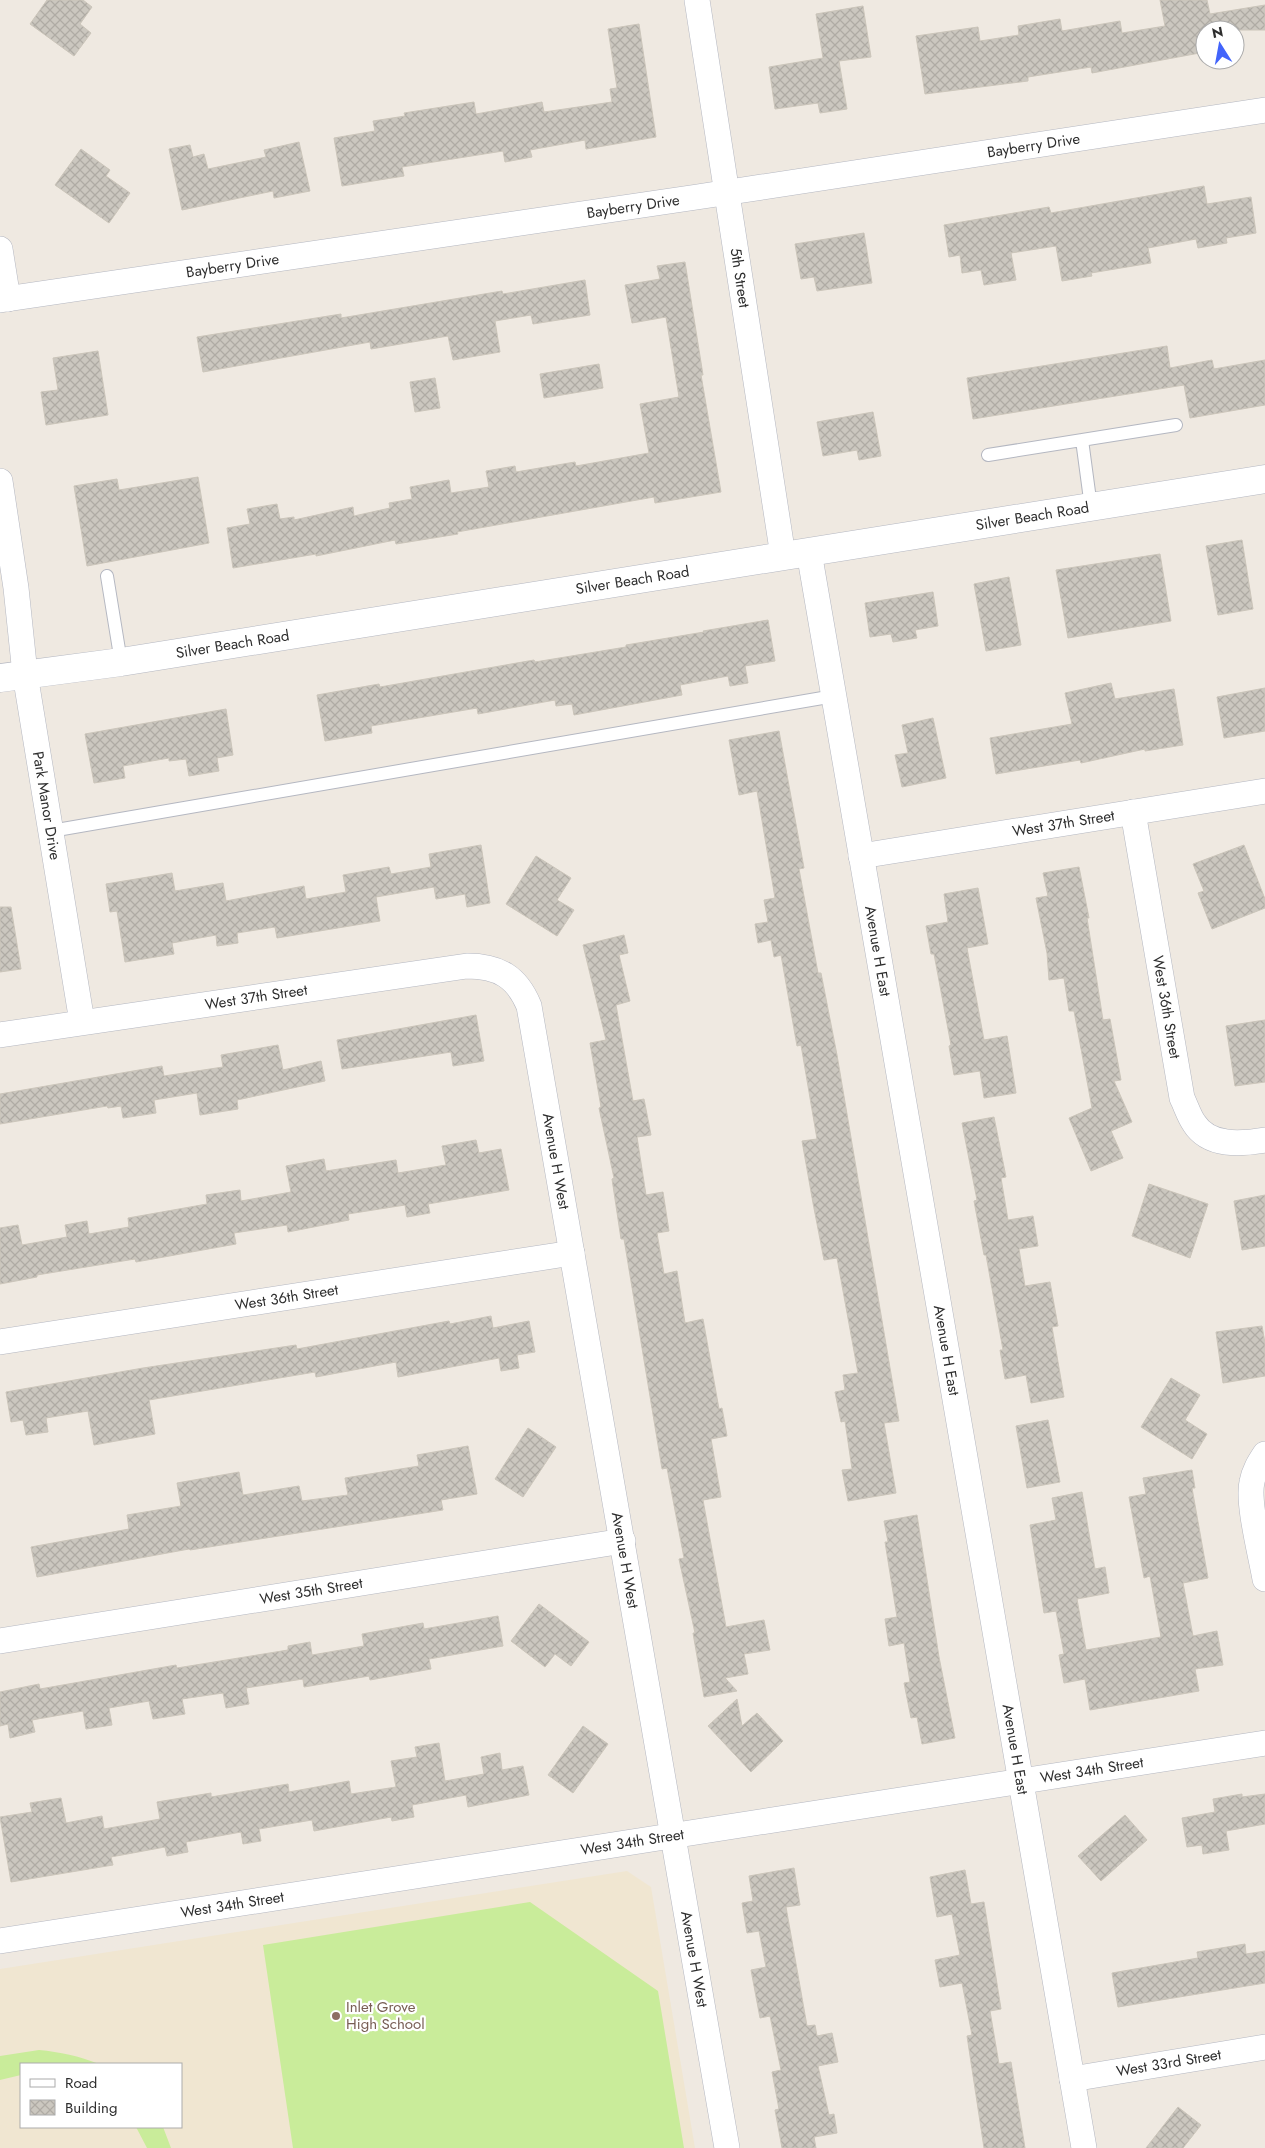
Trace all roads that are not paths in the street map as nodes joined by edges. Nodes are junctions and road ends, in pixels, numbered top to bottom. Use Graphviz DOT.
graph roads {
  1 [pos="697,0"];
  2 [pos="1265,110"];
  3 [pos="727,193"];
  4 [pos="0,250"];
  5 [pos="4,300"];
  6 [pos="1176,425"];
  7 [pos="1082,440"];
  8 [pos="988,455"];
  9 [pos="1265,479"];
  10 [pos="0,481"];
  11 [pos="1091,507"];
  12 [pos="4,533"];
  13 [pos="809,552"];
  14 [pos="783,556"];
  15 [pos="107,576"];
  16 [pos="121,662"];
  17 [pos="13,676"];
  18 [pos="834,696"];
  19 [pos="1265,791"];
  20 [pos="1133,812"];
  21 [pos="51,831"];
  22 [pos="861,856"];
  23 [pos="510,977"];
  24 [pos="82,1022"];
  25 [pos="0,1035"];
  26 [pos="1265,1140"];
  27 [pos="572,1253"];
  28 [pos="0,1342"];
  29 [pos="1265,1454"];
  30 [pos="623,1541"];
  31 [pos="1265,1579"];
  32 [pos="0,1641"];
  33 [pos="1265,1743"];
  34 [pos="1020,1782"];
  35 [pos="674,1837"];
  36 [pos="0,1941"];
  37 [pos="1265,2047"];
  38 [pos="1072,2079"];
  39 [pos="727,2148"];
  40 [pos="1084,2148"];
  1 -- 3 [label="street, 5th Street"];
  2 -- 3 [label="street, Bayberry Drive"];
  3 -- 5 [label="street, Bayberry Drive"];
  3 -- 14 [label="street, 5th Street"];
  4 -- 5 [label="street"];
  6 -- 7 [label="lane"];
  7 -- 8 [label="lane"];
  7 -- 11 [label="lane"];
  9 -- 11 [label="street, Silver Beach Road"];
  10 -- 12 [label="street, Park Manor Drive"];
  11 -- 13 [label="street, Silver Beach Road"];
  12 -- 17 [label="street, Park Manor Drive"];
  13 -- 14 [label="street, Silver Beach Road"];
  13 -- 18 [label="street, Avenue H East"];
  14 -- 16 [label="street, Silver Beach Road"];
  15 -- 16 [label="lane"];
  16 -- 17 [label="street, Silver Beach Road"];
  17 -- 21 [label="street, Park Manor Drive"];
  18 -- 21 [label="lane"];
  18 -- 22 [label="street, Avenue H East"];
  19 -- 20 [label="street, West 37th Street"];
  20 -- 22 [label="street, West 37th Street"];
  20 -- 26 [label="street, West 36th Street"];
  21 -- 24 [label="street, Park Manor Drive"];
  22 -- 34 [label="street, Avenue H East"];
  23 -- 24 [label="street, West 37th Street"];
  23 -- 27 [label="street, Avenue H West"];
  24 -- 25 [label="street, West 37th Street"];
  27 -- 28 [label="street, West 36th Street"];
  27 -- 30 [label="street, Avenue H West"];
  29 -- 31 [label="street"];
  30 -- 32 [label="street, West 35th Street"];
  30 -- 35 [label="street, Avenue H West"];
  33 -- 34 [label="street, West 34th Street"];
  34 -- 35 [label="street, West 34th Street"];
  34 -- 38 [label="street, Avenue H East"];
  35 -- 36 [label="street, West 34th Street"];
  35 -- 39 [label="street, Avenue H West"];
  37 -- 38 [label="street, West 33rd Street"];
  38 -- 40 [label="street, Avenue H East"];
}
